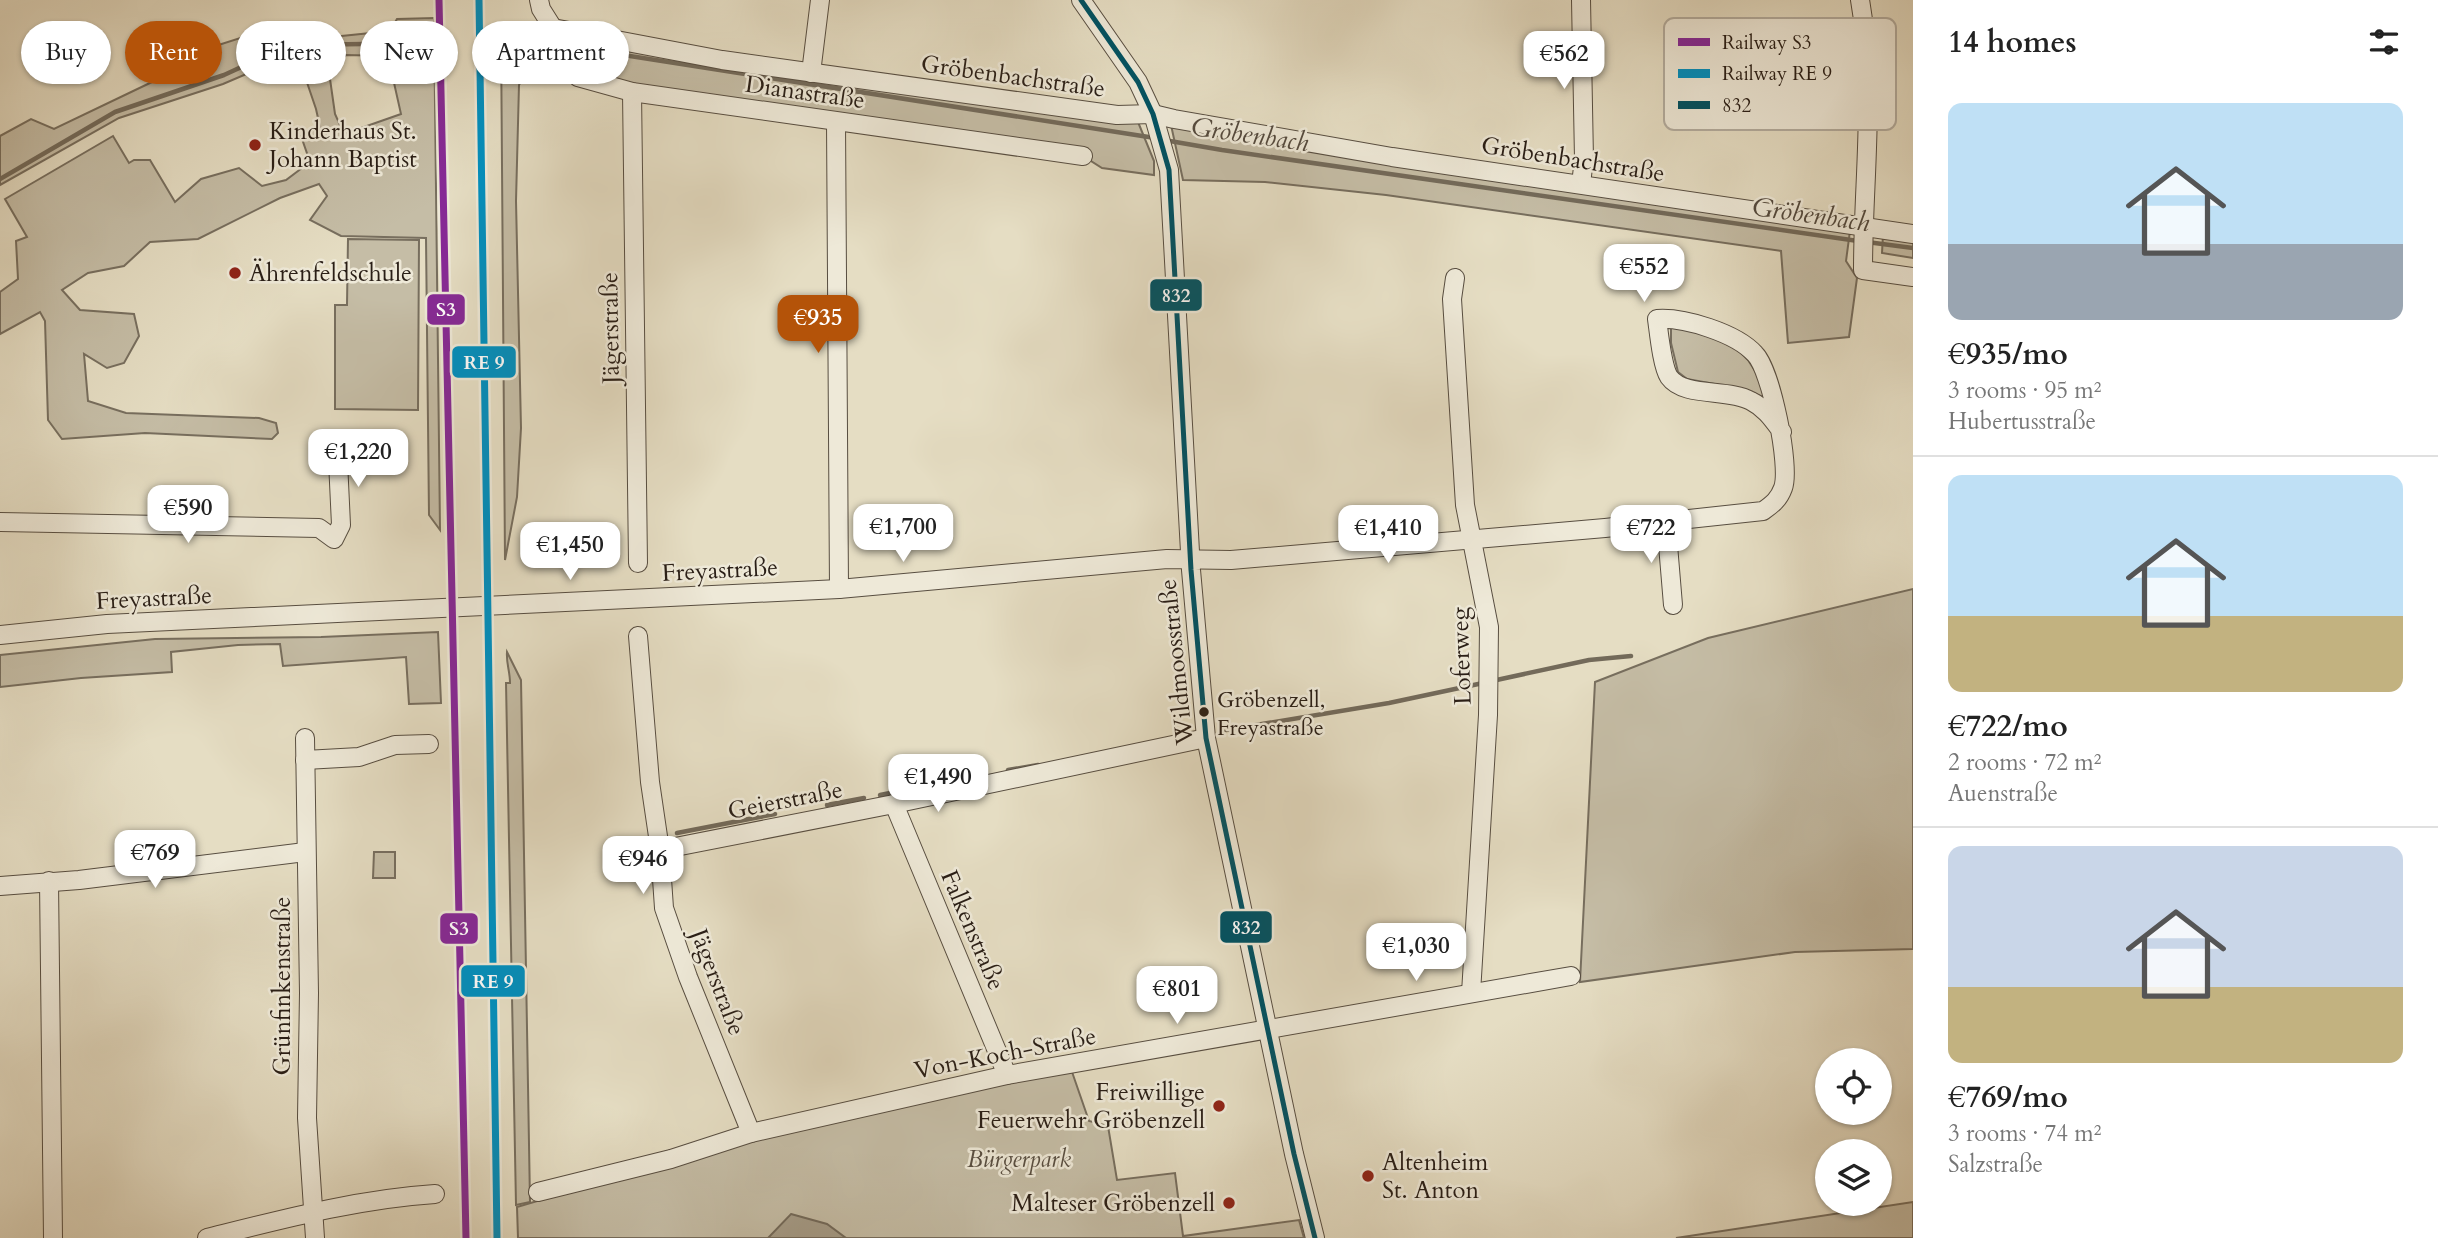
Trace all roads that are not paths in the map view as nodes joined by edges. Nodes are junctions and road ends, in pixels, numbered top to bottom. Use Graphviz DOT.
graph roads {
  1 [pos="539,0"];
  2 [pos="820,0"];
  3 [pos="1081,0"];
  4 [pos="1581,0"];
  5 [pos="1860,0"];
  6 [pos="1863,18"];
  7 [pos="548,21"];
  8 [pos="629,44"];
  9 [pos="811,73"];
  10 [pos="603,84"];
  11 [pos="632,92"];
  12 [pos="836,121"];
  13 [pos="1156,122"];
  14 [pos="1868,130"];
  15 [pos="1083,156"];
  16 [pos="1581,184"];
  17 [pos="1913,234"];
  18 [pos="1864,243"];
  19 [pos="1913,277"];
  20 [pos="1455,278"];
  21 [pos="1782,432"];
  22 [pos="324,444"];
  23 [pos="1666,521"];
  24 [pos="0,522"];
  25 [pos="1473,539"];
  26 [pos="1191,558"];
  27 [pos="638,563"];
  28 [pos="839,589"];
  29 [pos="1673,605"];
  30 [pos="0,635"];
  31 [pos="638,636"];
  32 [pos="305,738"];
  33 [pos="1206,738"];
  34 [pos="429,744"];
  35 [pos="305,760"];
  36 [pos="894,804"];
  37 [pos="660,850"];
  38 [pos="305,852"];
  39 [pos="50,881"];
  40 [pos="0,886"];
  41 [pos="1571,976"];
  42 [pos="1471,993"];
  43 [pos="1268,1029"];
  44 [pos="1007,1075"];
  45 [pos="751,1133"];
  46 [pos="538,1192"];
  47 [pos="435,1194"];
  48 [pos="314,1212"];
  49 [pos="53,1238"];
  50 [pos="207,1238"];
  51 [pos="315,1238"];
  52 [pos="1315,1238"];
  1 -- 7 [label="street"];
  2 -- 9 [label="street"];
  3 -- 13 [label="street, Wildmoosstraße"];
  4 -- 16 [label="street"];
  5 -- 6 [label="street"];
  8 -- 9 [label="street, Gröbenbachstraße"];
  9 -- 13 [label="street, Gröbenbachstraße"];
  10 -- 11 [label="street, Dianastraße"];
  11 -- 12 [label="street, Dianastraße"];
  11 -- 27 [label="street, Jägerstraße"];
  12 -- 15 [label="street, Dianastraße"];
  12 -- 28 [label="street"];
  13 -- 16 [label="street, Gröbenbachstraße"];
  13 -- 26 [label="street, Wildmoosstraße"];
  14 -- 18 [label="street"];
  16 -- 18 [label="street, Gröbenbachstraße"];
  17 -- 18 [label="street, Gröbenbachstraße"];
  18 -- 19 [label="street"];
  20 -- 25 [label="street, Loferweg"];
  21 -- 21 [label="street, Freyastraße"];
  21 -- 23 [label="street, Freyastraße"];
  22 -- 24 [label="street"];
  23 -- 25 [label="street, Freyastraße"];
  23 -- 29 [label="street"];
  25 -- 26 [label="street, Freyastraße"];
  25 -- 42 [label="street, Loferweg"];
  26 -- 28 [label="street, Freyastraße"];
  26 -- 33 [label="street, Wildmoosstraße"];
  28 -- 30 [label="street, Freyastraße"];
  31 -- 37 [label="street, Jägerstraße"];
  32 -- 35 [label="street, Grünfinkenstraße"];
  33 -- 36 [label="street, Geierstraße"];
  33 -- 43 [label="street, Wildmoosstraße"];
  34 -- 35 [label="street"];
  35 -- 38 [label="street, Grünfinkenstraße"];
  36 -- 37 [label="street, Geierstraße"];
  36 -- 44 [label="street, Falkenstraße"];
  37 -- 45 [label="street, Jägerstraße"];
  38 -- 39 [label="street"];
  38 -- 48 [label="street, Grünfinkenstraße"];
  39 -- 40 [label="street"];
  39 -- 49 [label="street"];
  41 -- 42 [label="street, Von-Koch-Straße"];
  42 -- 43 [label="street, Von-Koch-Straße"];
  43 -- 44 [label="street, Von-Koch-Straße"];
  43 -- 52 [label="street, Wildmoosstraße"];
  44 -- 45 [label="street, Von-Koch-Straße"];
  45 -- 46 [label="street, Von-Koch-Straße"];
  47 -- 48 [label="street"];
  48 -- 50 [label="street"];
  48 -- 51 [label="street, Grünfinkenstraße"];
}
